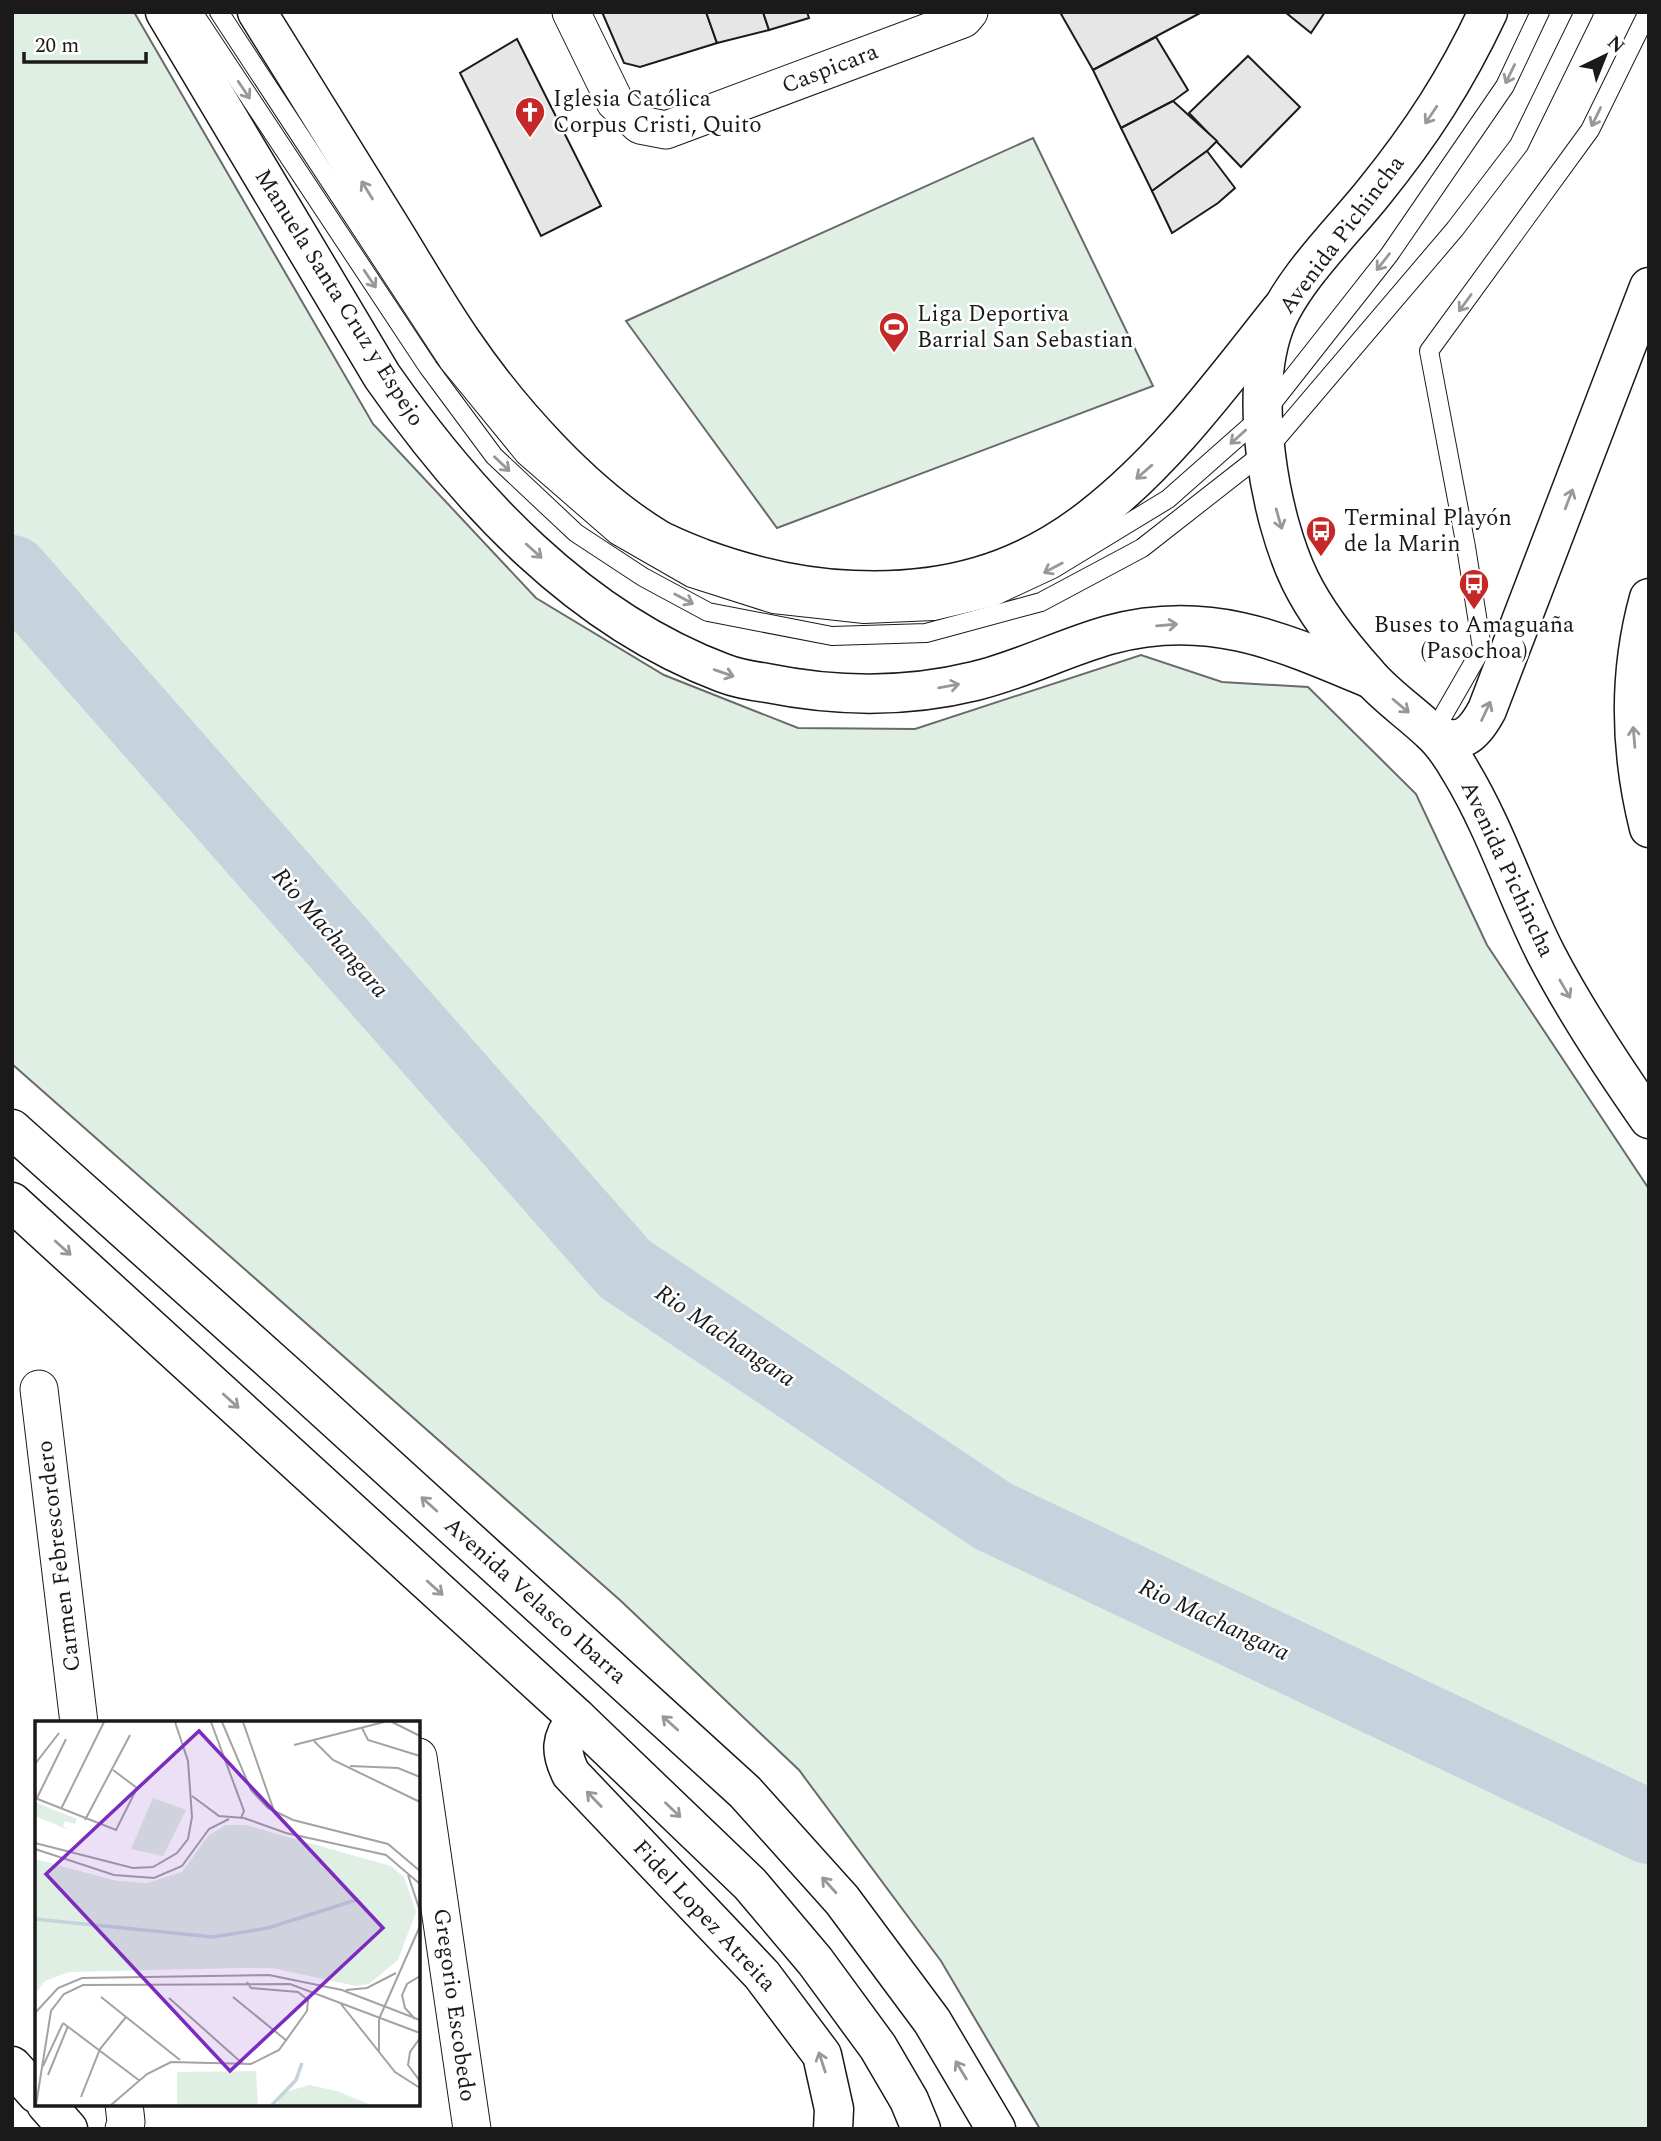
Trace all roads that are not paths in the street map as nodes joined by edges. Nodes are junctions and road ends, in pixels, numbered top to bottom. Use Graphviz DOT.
graph roads {
  1 [pos="164,12"];
  2 [pos="193,12"];
  3 [pos="219,12"];
  4 [pos="257,12"];
  5 [pos="571,12"];
  6 [pos="969,12"];
  7 [pos="1488,12"];
  8 [pos="1540,12"];
  9 [pos="1584,12"];
  10 [pos="1648,12"];
  11 [pos="1649,287"];
  12 [pos="1283,308"];
  13 [pos="1264,433"];
  14 [pos="1649,598"];
  15 [pos="1371,679"];
  16 [pos="1433,733"];
  17 [pos="1649,828"];
  18 [pos="1649,1119"];
  19 [pos="12,1129"];
  20 [pos="12,1202"];
  21 [pos="39,1389"];
  22 [pos="577,1718"];
  23 [pos="79,1721"];
  24 [pos="420,1771"];
  25 [pos="12,2066"];
  26 [pos="35,2092"];
  27 [pos="48,2106"];
  28 [pos="124,2106"];
  29 [pos="68,2129"];
  30 [pos="124,2129"];
  31 [pos="472,2129"];
  32 [pos="833,2129"];
  33 [pos="920,2129"];
  34 [pos="996,2129"];
  1 -- 15 [label="main road, Manuela Santa Cruz y Espejo, one-way"];
  2 -- 13 [label="lane, one-way"];
  13 -- 3 [label="lane, one-way"];
  12 -- 4 [label="main road, one-way"];
  5 -- 6 [label="street, Caspicara"];
  7 -- 12 [label="main road, Avenida Pichincha, one-way"];
  8 -- 13 [label="lane, one-way"];
  9 -- 13 [label="lane"];
  10 -- 16 [label="lane, one-way"];
  16 -- 11 [label="main road, one-way"];
  12 -- 13 [label="main road, Avenida Pichincha"];
  13 -- 15 [label="main road, Avenida Pichincha, one-way"];
  17 -- 14 [label="main road, one-way"];
  15 -- 16 [label="main road, Avenida Pichincha, one-way"];
  16 -- 18 [label="main road, Avenida Pichincha, one-way"];
  34 -- 19 [label="main road, Avenida Velasco Ibarra, one-way"];
  20 -- 22 [label="main road, one-way"];
  21 -- 23 [label="street, Carmen Febrescordero"];
  32 -- 22 [label="main road, Fidel Lopez Atreita, one-way"];
  22 -- 33 [label="main road, one-way"];
  24 -- 31 [label="street, Gregorio Escobedo"];
  25 -- 26 [label="main road"];
  27 -- 29 [label="main road"];
  28 -- 30 [label="street"];
}
